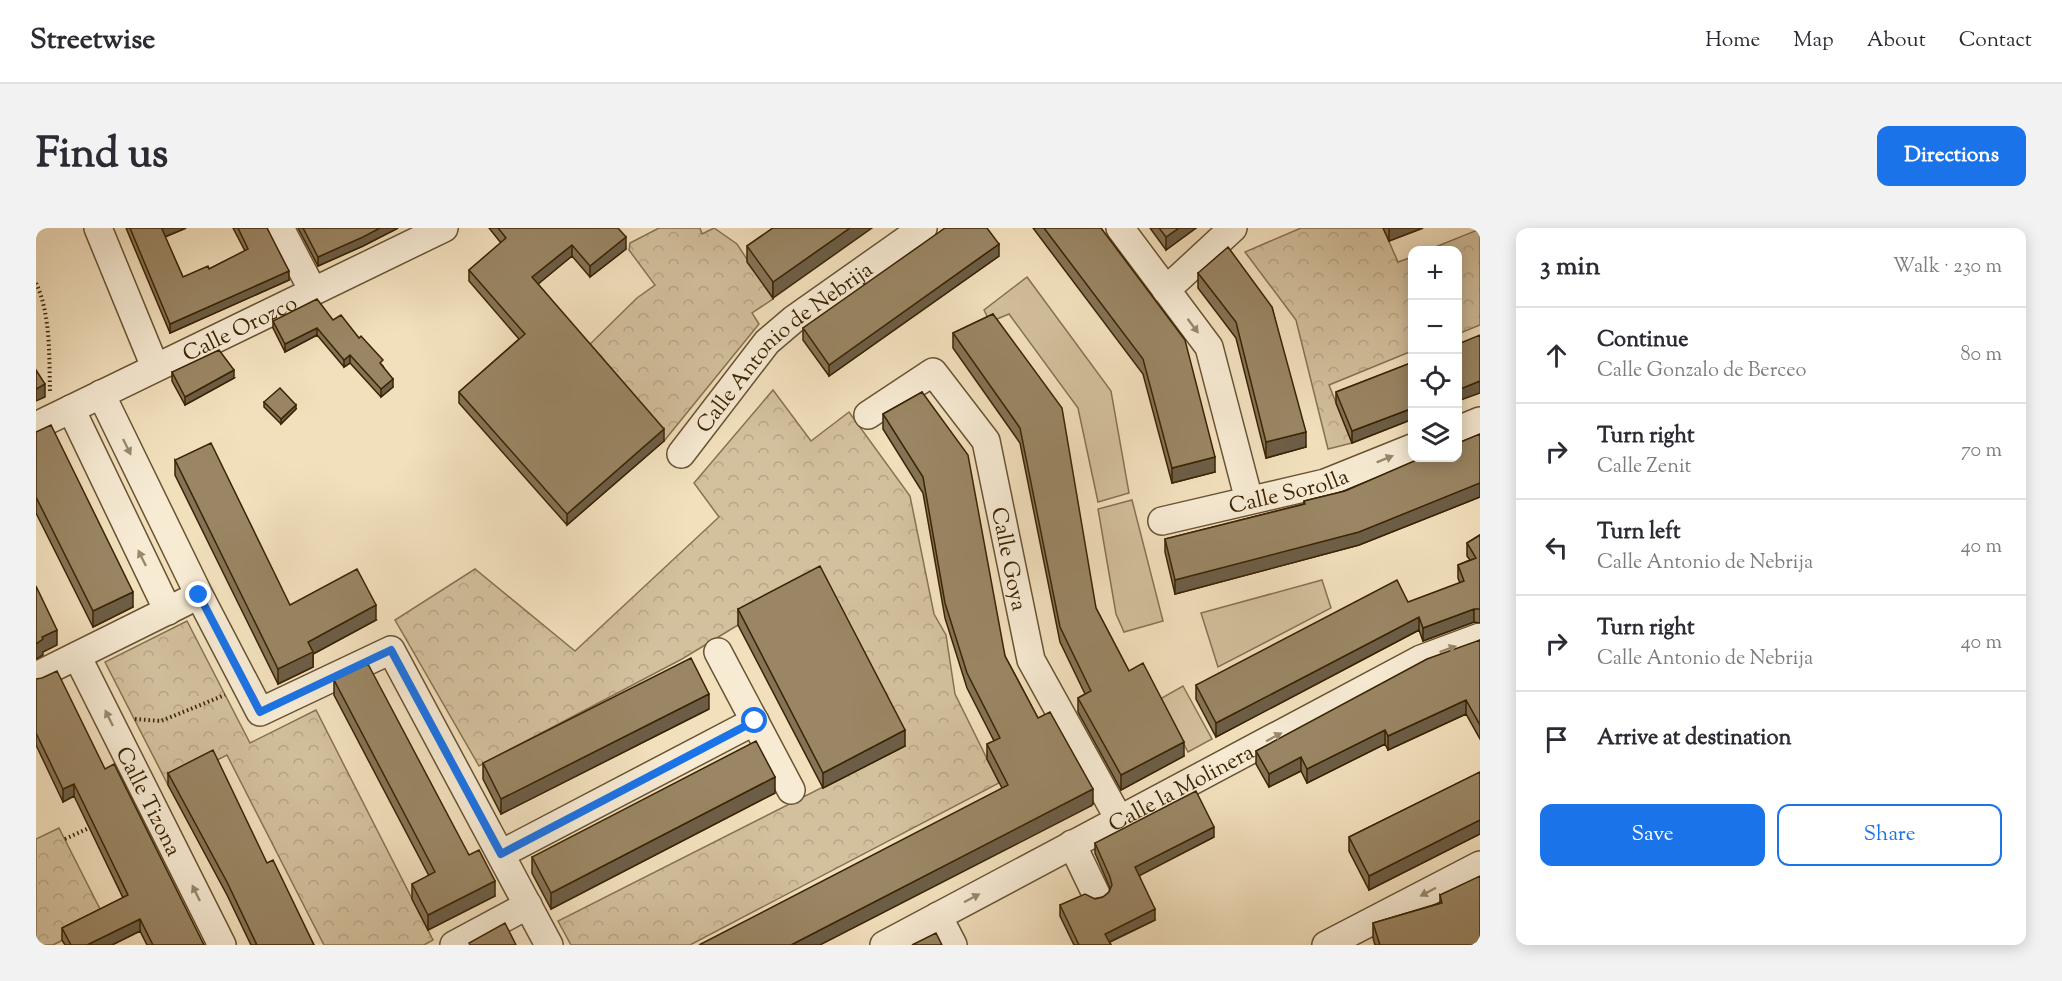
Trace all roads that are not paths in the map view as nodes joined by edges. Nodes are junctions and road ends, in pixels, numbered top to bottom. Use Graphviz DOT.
graph roads {
  1 [pos="98,228"];
  2 [pos="280,228"];
  3 [pos="444,228"];
  4 [pos="923,228"];
  5 [pos="1120,228"];
  6 [pos="1233,228"];
  7 [pos="1166,290"];
  8 [pos="313,291"];
  9 [pos="155,367"];
  10 [pos="101,394"];
  11 [pos="61,404"];
  12 [pos="868,415"];
  13 [pos="1480,421"];
  14 [pos="36,426"];
  15 [pos="1462,428"];
  16 [pos="1408,450"];
  17 [pos="681,454"];
  18 [pos="1249,500"];
  19 [pos="1162,521"];
  20 [pos="199,595"];
  21 [pos="168,611"];
  22 [pos="1480,637"];
  23 [pos="718,652"];
  24 [pos="78,656"];
  25 [pos="36,676"];
  26 [pos="755,721"];
  27 [pos="791,790"];
  28 [pos="1119,819"];
  29 [pos="1072,844"];
  30 [pos="501,854"];
  31 [pos="1480,865"];
  32 [pos="1096,894"];
  33 [pos="528,905"];
  34 [pos="938,916"];
  35 [pos="1337,943"];
  36 [pos="222,945"];
  37 [pos="454,945"];
  38 [pos="549,945"];
  39 [pos="884,945"];
  40 [pos="953,945"];
  1 -- 9 [label="street"];
  2 -- 8 [label="street"];
  3 -- 8 [label="street, Calle Orozco"];
  4 -- 17 [label="street, Calle Antonio de Nebrija"];
  5 -- 7 [label="street"];
  6 -- 7 [label="street"];
  7 -- 18 [label="street, one-way"];
  8 -- 9 [label="street, Calle Orozco"];
  9 -- 10 [label="street, Calle Orozco"];
  10 -- 11 [label="street, Calle Orozco"];
  10 -- 20 [label="street, one-way"];
  11 -- 14 [label="street, Calle Orozco"];
  21 -- 11 [label="street, one-way"];
  12 -- 28 [label="street, Calle Goya"];
  13 -- 15 [label="street"];
  18 -- 16 [label="street, Calle Sorolla, one-way"];
  18 -- 19 [label="street, Calle Sorolla"];
  20 -- 21 [label="street"];
  20 -- 30 [label="street"];
  21 -- 24 [label="street"];
  28 -- 22 [label="street, Calle la Molinera, one-way"];
  23 -- 26 [label="street"];
  24 -- 25 [label="street"];
  36 -- 24 [label="street, Calle Tizona, one-way"];
  26 -- 27 [label="street"];
  26 -- 30 [label="street"];
  28 -- 29 [label="street, Calle la Molinera"];
  29 -- 32 [label="street"];
  34 -- 29 [label="street, Calle la Molinera, one-way"];
  30 -- 33 [label="street"];
  31 -- 35 [label="street, one-way"];
  33 -- 37 [label="street"];
  33 -- 38 [label="street"];
  34 -- 39 [label="street, Calle la Molinera"];
  34 -- 40 [label="street"];
}
